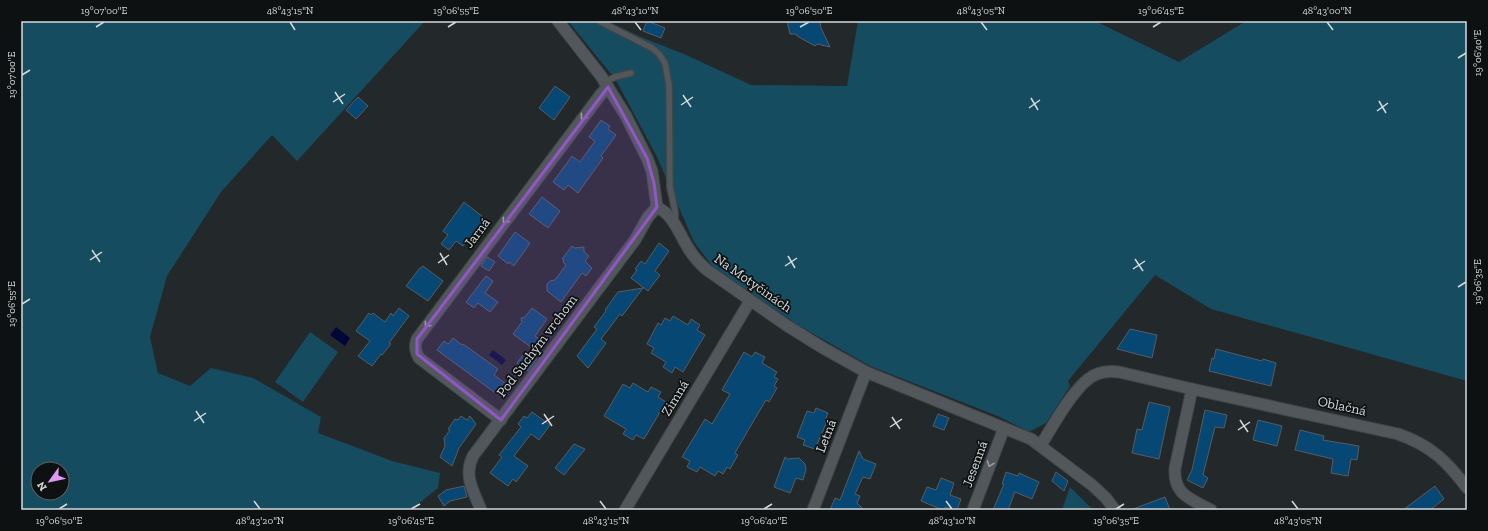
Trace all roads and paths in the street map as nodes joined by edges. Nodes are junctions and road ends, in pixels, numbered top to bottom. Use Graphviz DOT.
graph roads {
  1 [pos="558,21"];
  2 [pos="599,21"];
  3 [pos="631,72"];
  4 [pos="607,84"];
  5 [pos="656,207"];
  6 [pos="675,222"];
  7 [pos="750,301"];
  8 [pos="866,372"];
  9 [pos="1192,389"];
  10 [pos="501,420"];
  11 [pos="1004,428"];
  12 [pos="1041,445"];
  13 [pos="1467,488"];
  14 [pos="481,510"];
  15 [pos="626,510"];
  16 [pos="813,510"];
  17 [pos="973,510"];
  18 [pos="1115,510"];
  19 [pos="1210,510"];
  1 -- 4 [label="street"];
  2 -- 6 [label="lane"];
  3 -- 4 [label="lane"];
  4 -- 5 [label="street"];
  4 -- 10 [label="street, Jarná, one-way"];
  5 -- 6 [label="street, Na Motyčinách"];
  5 -- 10 [label="street, Pod Suchým vrchom"];
  6 -- 7 [label="street, Na Motyčinách"];
  7 -- 8 [label="street, Na Motyčinách"];
  7 -- 15 [label="street, Zimná"];
  8 -- 11 [label="street, Na Motyčinách"];
  8 -- 16 [label="street, Letná"];
  9 -- 12 [label="street, Oblačná"];
  9 -- 13 [label="street, Oblačná"];
  9 -- 19 [label="street"];
  10 -- 14 [label="street, Pod Suchým vrchom"];
  11 -- 12 [label="street, Na Motyčinách"];
  11 -- 17 [label="street, Jesenná, one-way"];
  12 -- 18 [label="street, Na Motyčinách"];
}
